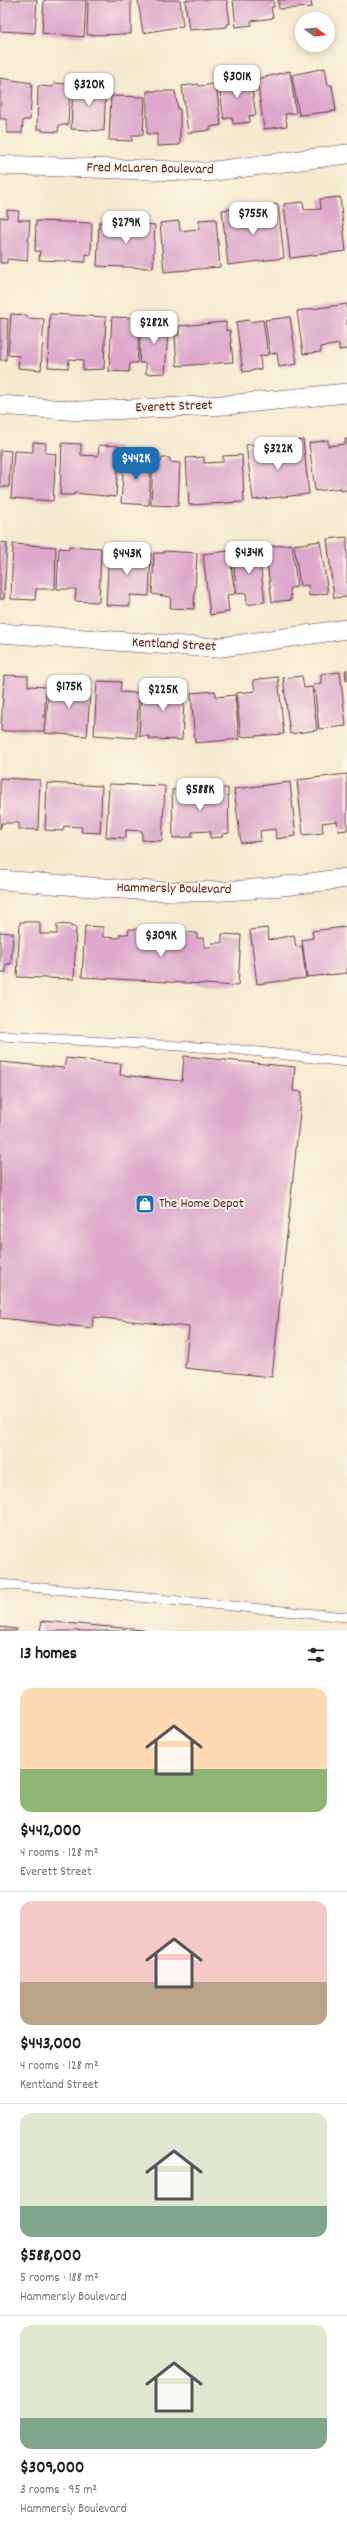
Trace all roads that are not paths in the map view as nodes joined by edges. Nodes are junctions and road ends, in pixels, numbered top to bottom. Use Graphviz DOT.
graph roads {
  1 [pos="347,154"];
  2 [pos="0,165"];
  3 [pos="347,393"];
  4 [pos="0,405"];
  5 [pos="347,629"];
  6 [pos="0,633"];
  7 [pos="347,878"];
  8 [pos="0,880"];
  9 [pos="0,1036"];
  10 [pos="347,1062"];
  11 [pos="0,1584"];
  12 [pos="347,1617"];
  1 -- 2 [label="street, Fred McLaren Boulevard"];
  3 -- 4 [label="street, Everett Street"];
  5 -- 6 [label="street, Kentland Street"];
  7 -- 8 [label="street, Hammersly Boulevard"];
  9 -- 10 [label="lane"];
  11 -- 12 [label="lane"];
}
